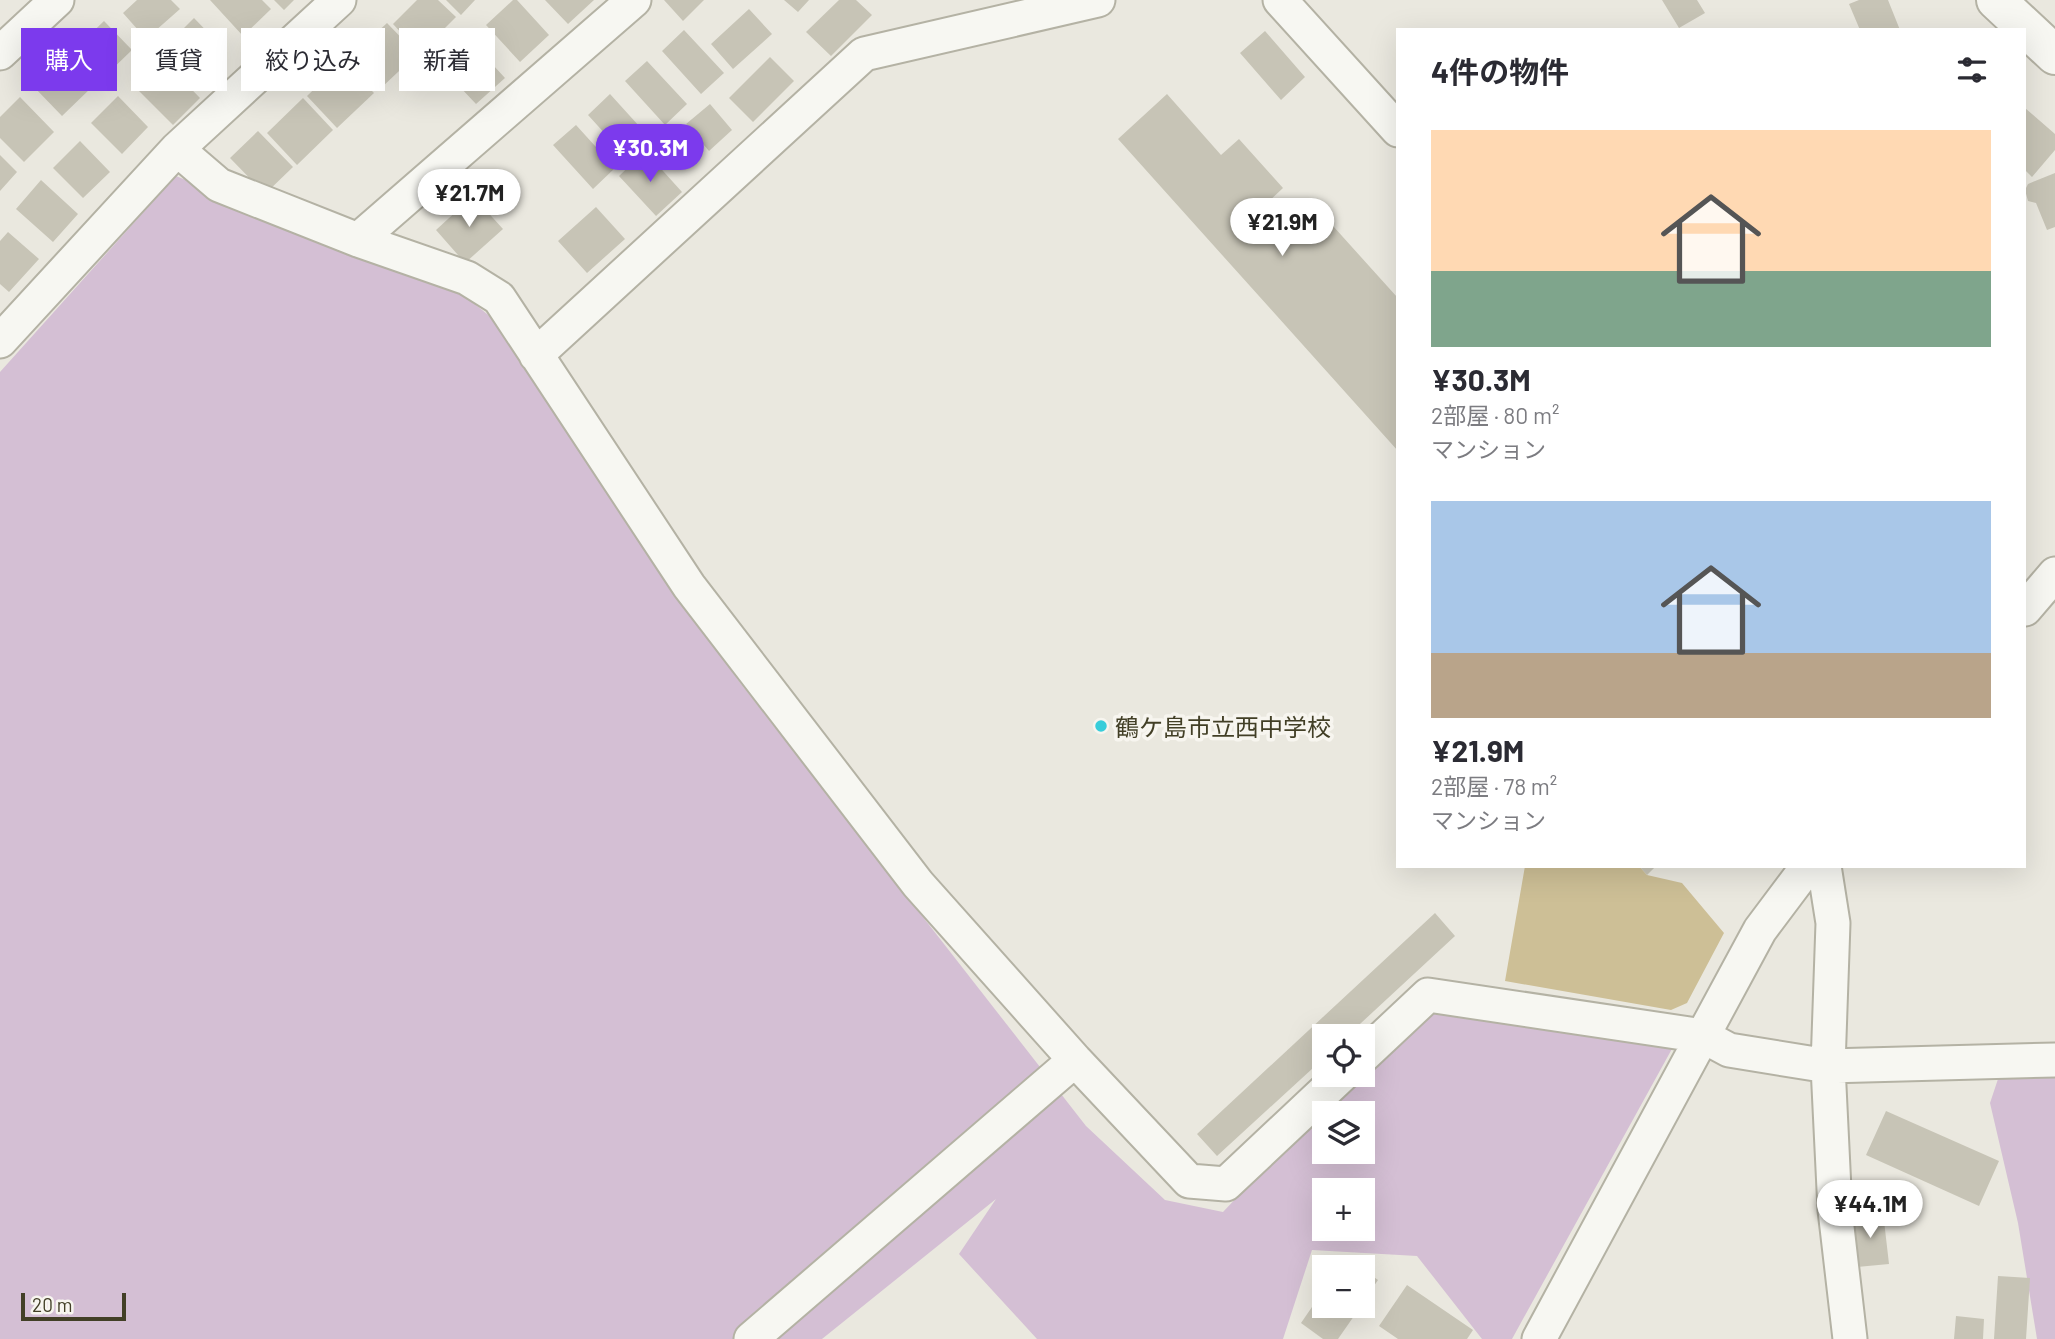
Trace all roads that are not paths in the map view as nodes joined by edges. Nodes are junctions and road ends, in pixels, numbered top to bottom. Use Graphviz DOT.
graph roads {
  1 [pos="57,0"];
  2 [pos="339,0"];
  3 [pos="634,0"];
  4 [pos="1098,0"];
  5 [pos="1280,0"];
  6 [pos="1996,0"];
  7 [pos="0,53"];
  8 [pos="2055,55"];
  9 [pos="1396,128"];
  10 [pos="177,149"];
  11 [pos="358,240"];
  12 [pos="5,325"];
  13 [pos="536,355"];
  14 [pos="2055,574"];
  15 [pos="2026,608"];
  16 [pos="1806,868"];
  17 [pos="1824,868"];
  18 [pos="1703,1036"];
  19 [pos="1375,1045"];
  20 [pos="1075,1059"];
  21 [pos="2055,1060"];
  22 [pos="1829,1066"];
  23 [pos="1329,1087"];
  24 [pos="751,1339"];
  25 [pos="1538,1339"];
  26 [pos="1850,1339"];
  1 -- 7 [label="street"];
  2 -- 10 [label="street"];
  3 -- 11 [label="street"];
  4 -- 13 [label="street"];
  5 -- 9 [label="street"];
  6 -- 8 [label="street"];
  10 -- 11 [label="street"];
  10 -- 12 [label="street"];
  11 -- 13 [label="street"];
  13 -- 20 [label="street"];
  14 -- 15 [label="street"];
  16 -- 18 [label="street"];
  17 -- 22 [label="street"];
  18 -- 19 [label="street"];
  18 -- 22 [label="street"];
  18 -- 25 [label="street"];
  20 -- 23 [label="street"];
  20 -- 24 [label="street"];
  21 -- 22 [label="street"];
  22 -- 26 [label="street"];
}
